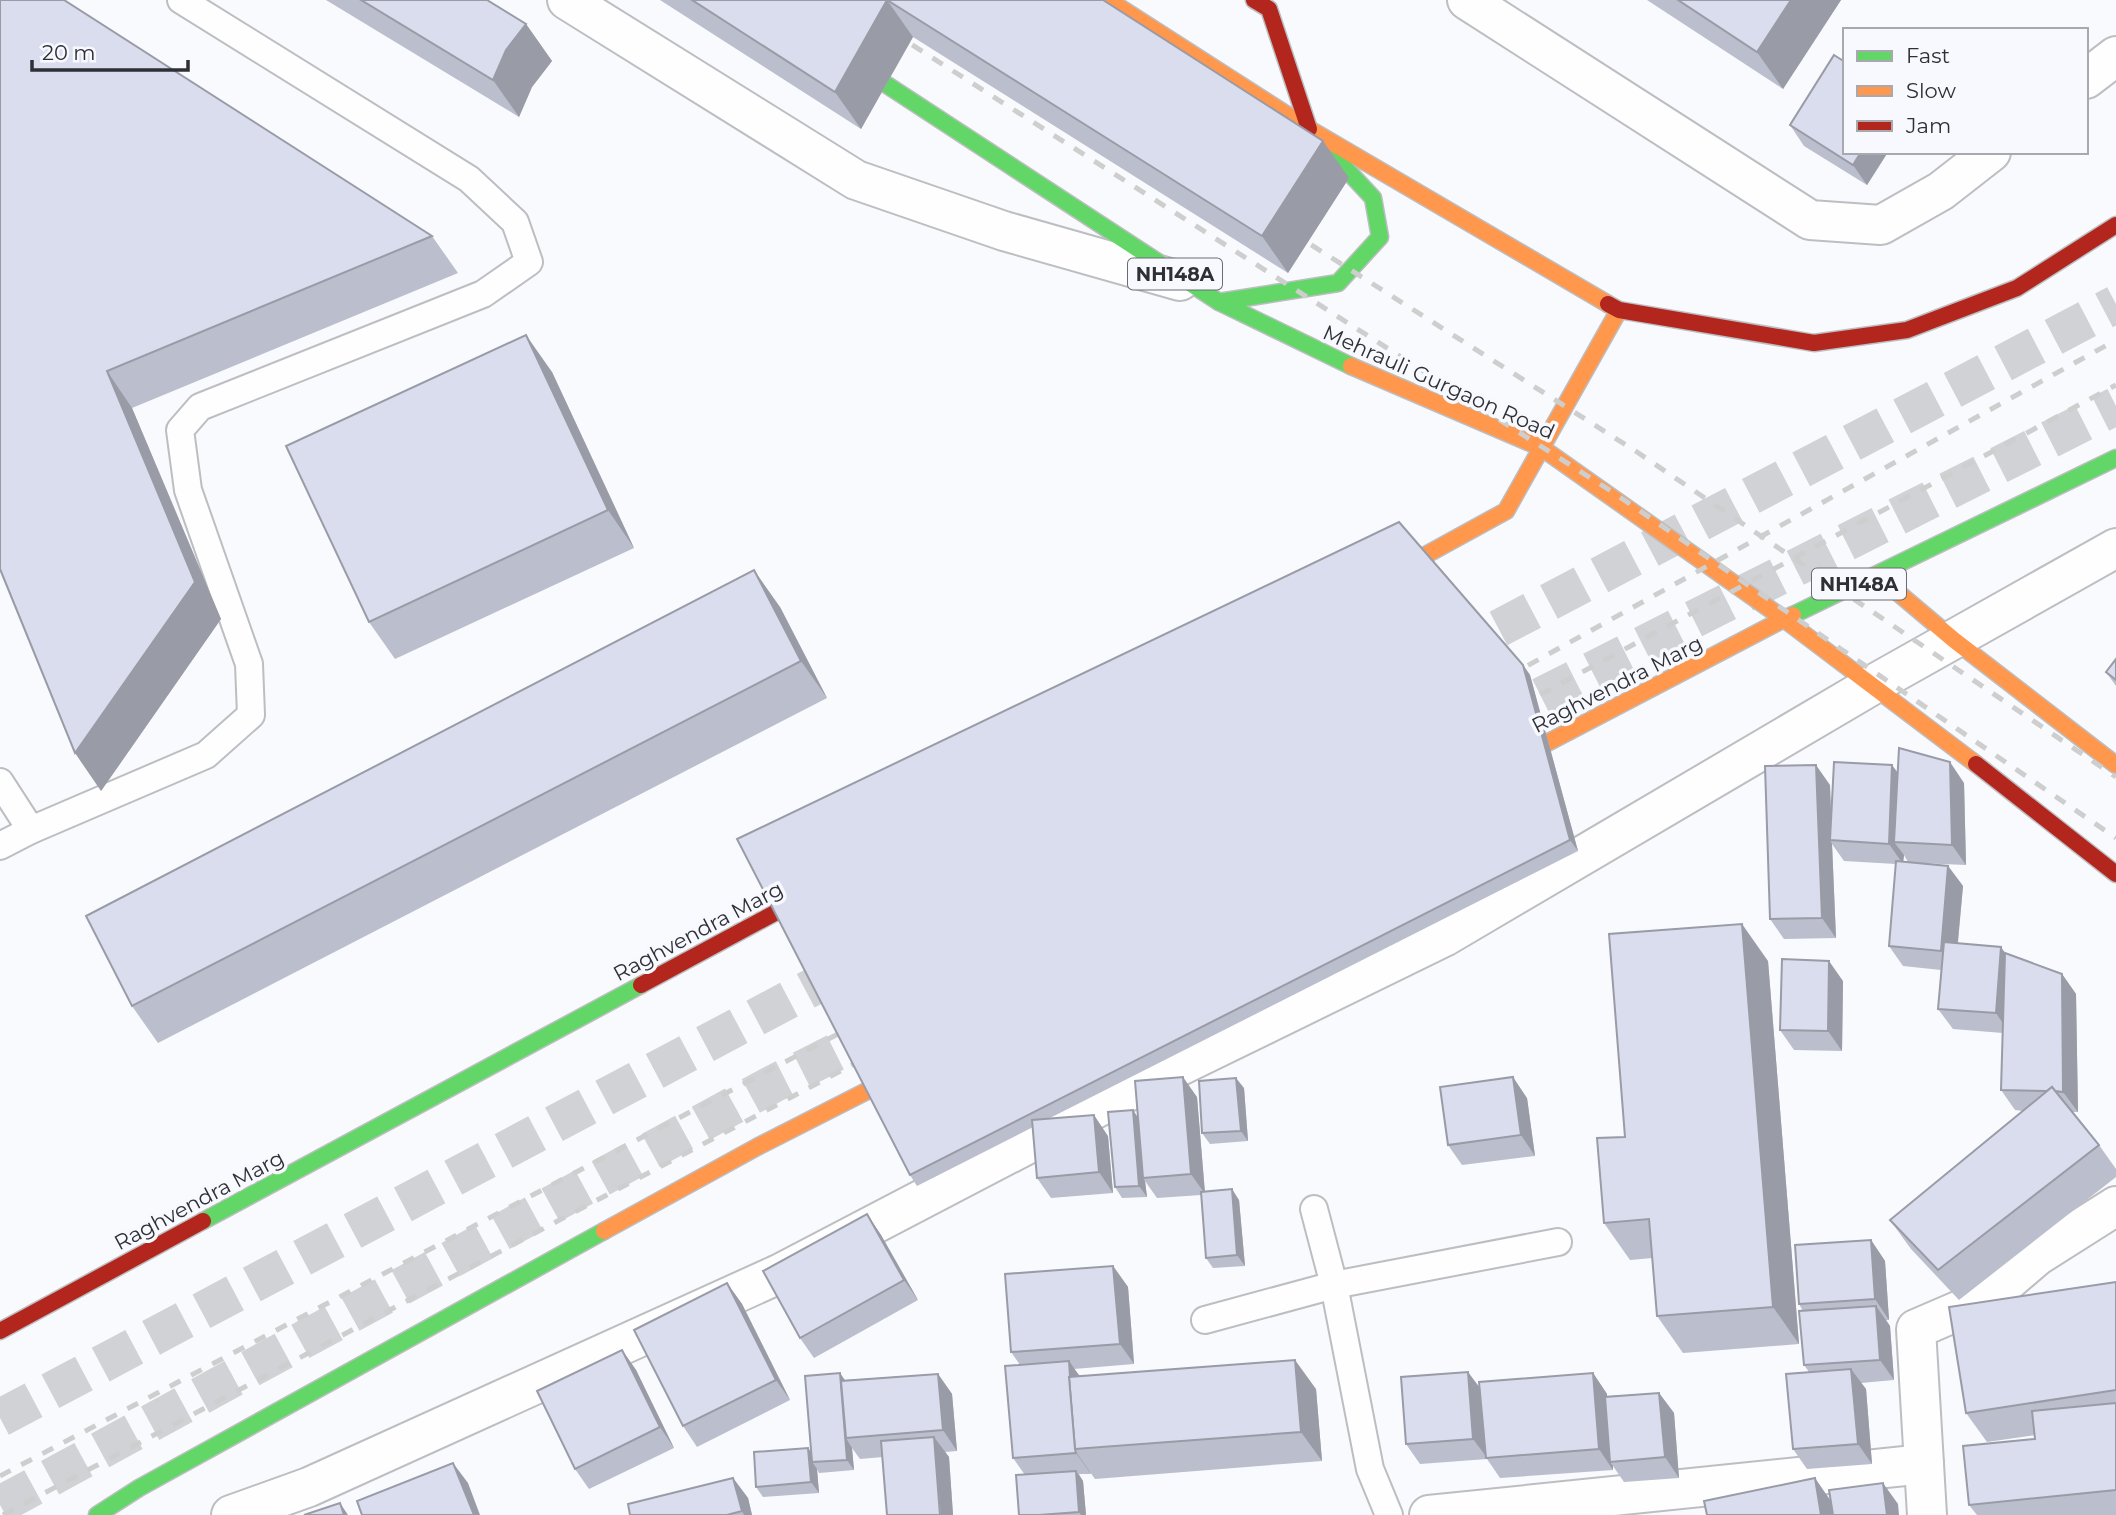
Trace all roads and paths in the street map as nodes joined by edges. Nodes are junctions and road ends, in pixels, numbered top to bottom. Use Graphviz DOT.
graph roads {
  1 [pos="181,0"];
  2 [pos="567,0"];
  3 [pos="757,0"];
  4 [pos="1108,0"];
  5 [pos="1254,0"];
  6 [pos="1467,0"];
  7 [pos="2116,56"];
  8 [pos="2088,77"];
  9 [pos="1309,129"];
  10 [pos="1988,154"];
  11 [pos="2116,225"];
  12 [pos="1204,293"];
  13 [pos="1619,310"];
  14 [pos="1542,448"];
  15 [pos="2116,458"];
  16 [pos="2116,548"];
  17 [pos="1877,575"];
  18 [pos="1363,589"];
  19 [pos="1784,619"];
  20 [pos="1954,640"];
  21 [pos="1874,684"];
  22 [pos="2116,765"];
  23 [pos="1485,775"];
  24 [pos="0,782"];
  25 [pos="31,830"];
  26 [pos="0,846"];
  27 [pos="2116,874"];
  28 [pos="840,878"];
  29 [pos="930,1059"];
  30 [pos="2116,1206"];
  31 [pos="1314,1209"];
  32 [pos="1558,1242"];
  33 [pos="1334,1285"];
  34 [pos="1205,1320"];
  35 [pos="0,1331"];
  36 [pos="1924,1464"];
  37 [pos="97,1515"];
  38 [pos="232,1515"];
  39 [pos="1389,1515"];
  40 [pos="1429,1515"];
  41 [pos="1927,1515"];
  1 -- 25 [label="lane"];
  2 -- 12 [label="street"];
  3 -- 12 [label="main road, Mehrauli Gurgaon Road / NH148A"];
  4 -- 9 [label="main road"];
  5 -- 9 [label="main road"];
  6 -- 10 [label="street"];
  7 -- 8 [label="street"];
  9 -- 12 [label="main road"];
  9 -- 13 [label="main road"];
  11 -- 13 [label="main road"];
  12 -- 14 [label="main road, Mehrauli Gurgaon Road / NH148A"];
  13 -- 14 [label="main road"];
  14 -- 18 [label="main road"];
  14 -- 19 [label="main road, Mehrauli Gurgaon Road / NH148A"];
  15 -- 17 [label="main road, NH148A"];
  16 -- 20 [label="street"];
  17 -- 19 [label="main road, NH148A"];
  17 -- 20 [label="main road"];
  19 -- 21 [label="main road, Mehrauli Gurgaon Road"];
  19 -- 23 [label="main road, Raghvendra Marg"];
  20 -- 21 [label="street"];
  20 -- 22 [label="main road"];
  21 -- 27 [label="main road, Mehrauli Gurgaon Road"];
  21 -- 38 [label="street"];
  24 -- 25 [label="lane"];
  25 -- 26 [label="lane"];
  28 -- 35 [label="main road, Raghvendra Marg"];
  29 -- 37 [label="main road"];
  30 -- 36 [label="street"];
  31 -- 33 [label="lane"];
  32 -- 33 [label="lane"];
  33 -- 34 [label="lane"];
  33 -- 39 [label="lane"];
  36 -- 40 [label="street"];
  36 -- 41 [label="street"];
}
